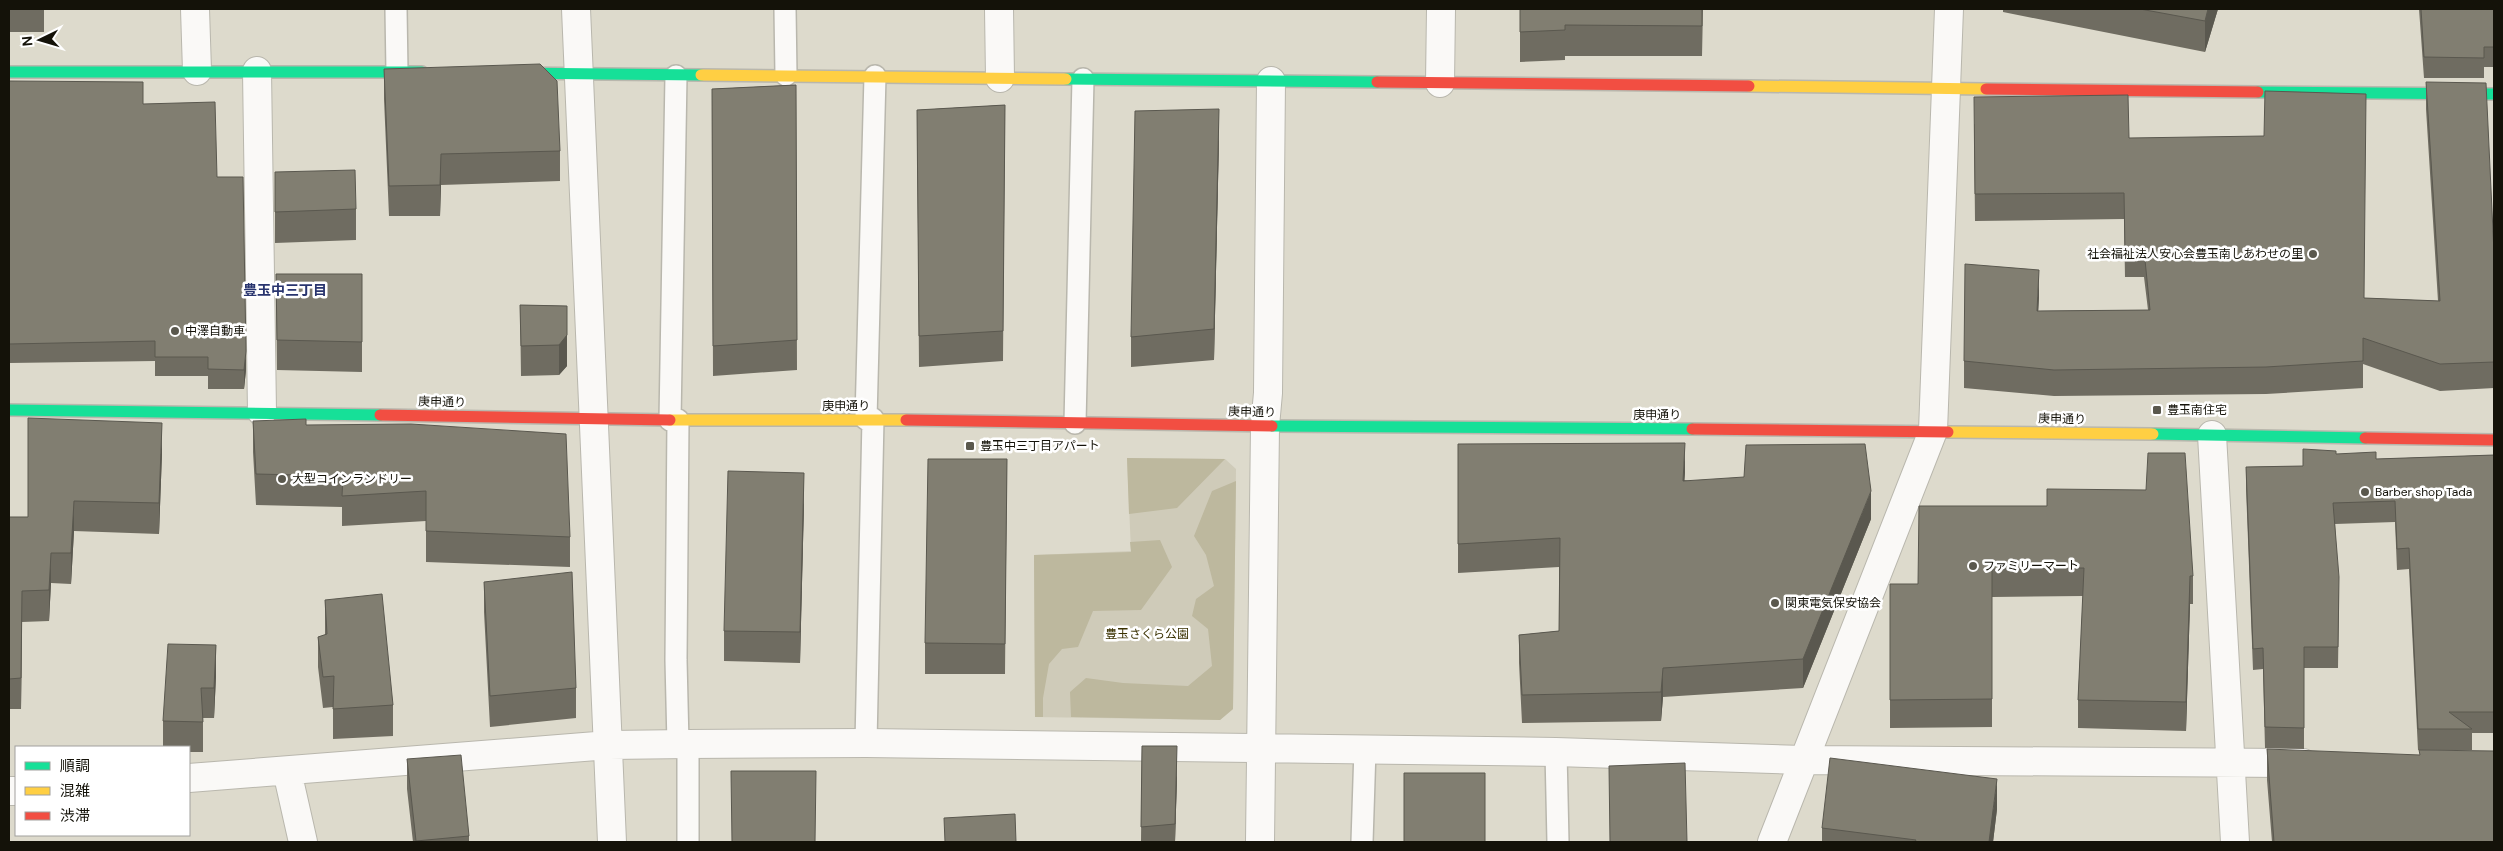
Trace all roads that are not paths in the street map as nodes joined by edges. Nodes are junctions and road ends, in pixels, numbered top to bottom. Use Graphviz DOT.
graph roads {
  1 [pos="195,9"];
  2 [pos="396,9"];
  3 [pos="576,9"];
  4 [pos="785,9"];
  5 [pos="999,9"];
  6 [pos="1441,9"];
  7 [pos="1949,9"];
  8 [pos="196,71"];
  9 [pos="257,71"];
  10 [pos="9,72"];
  11 [pos="397,72"];
  12 [pos="435,72"];
  13 [pos="502,73"];
  14 [pos="578,74"];
  15 [pos="786,75"];
  16 [pos="676,76"];
  17 [pos="875,76"];
  18 [pos="1000,78"];
  19 [pos="1083,79"];
  20 [pos="1271,81"];
  21 [pos="1440,83"];
  22 [pos="1945,88"];
  23 [pos="2494,94"];
  24 [pos="9,410"];
  25 [pos="262,412"];
  26 [pos="870,419"];
  27 [pos="596,420"];
  28 [pos="674,420"];
  29 [pos="1075,423"];
  30 [pos="1265,426"];
  31 [pos="1933,431"];
  32 [pos="2212,435"];
  33 [pos="2494,440"];
  34 [pos="866,743"];
  35 [pos="683,744"];
  36 [pos="609,745"];
  37 [pos="1261,748"];
  38 [pos="1365,749"];
  39 [pos="1556,752"];
  40 [pos="1803,760"];
  41 [pos="2229,762"];
  42 [pos="2327,764"];
  43 [pos="287,770"];
  44 [pos="190,778"];
  45 [pos="303,842"];
  46 [pos="612,842"];
  47 [pos="688,842"];
  48 [pos="1260,842"];
  49 [pos="1362,842"];
  50 [pos="1558,842"];
  51 [pos="1772,842"];
  52 [pos="2235,842"];
  1 -- 8 [label="street"];
  2 -- 11 [label="lane"];
  3 -- 14 [label="street"];
  4 -- 15 [label="lane"];
  5 -- 18 [label="street"];
  6 -- 21 [label="street"];
  7 -- 22 [label="street"];
  8 -- 9 [label="main road"];
  8 -- 10 [label="main road"];
  9 -- 11 [label="main road"];
  9 -- 25 [label="street"];
  11 -- 12 [label="main road"];
  13 -- 14 [label="main road"];
  14 -- 16 [label="main road"];
  14 -- 27 [label="street"];
  15 -- 16 [label="main road"];
  15 -- 17 [label="main road"];
  16 -- 28 [label="lane"];
  17 -- 18 [label="main road"];
  17 -- 26 [label="lane"];
  18 -- 19 [label="main road"];
  19 -- 20 [label="main road"];
  19 -- 29 [label="lane"];
  20 -- 21 [label="main road"];
  20 -- 30 [label="street"];
  21 -- 22 [label="main road"];
  22 -- 23 [label="main road"];
  22 -- 31 [label="street"];
  24 -- 25 [label="main road, 庚申通り"];
  25 -- 27 [label="main road, 庚申通り"];
  26 -- 28 [label="main road, 庚申通り"];
  26 -- 29 [label="main road, 庚申通り"];
  26 -- 34 [label="lane"];
  27 -- 28 [label="main road, 庚申通り"];
  27 -- 36 [label="street"];
  28 -- 35 [label="lane"];
  29 -- 30 [label="main road, 庚申通り"];
  30 -- 31 [label="main road, 庚申通り"];
  30 -- 37 [label="street"];
  31 -- 32 [label="main road, 庚申通り"];
  31 -- 40 [label="street"];
  32 -- 33 [label="main road, 庚申通り"];
  32 -- 41 [label="street"];
  34 -- 35 [label="street"];
  34 -- 37 [label="street"];
  35 -- 36 [label="street"];
  35 -- 47 [label="lane"];
  36 -- 43 [label="street"];
  36 -- 46 [label="street"];
  37 -- 38 [label="street"];
  37 -- 48 [label="street"];
  38 -- 39 [label="street"];
  38 -- 49 [label="lane"];
  39 -- 40 [label="street"];
  39 -- 50 [label="lane"];
  40 -- 41 [label="street"];
  40 -- 51 [label="street"];
  41 -- 42 [label="street"];
  41 -- 52 [label="street"];
  43 -- 44 [label="street"];
  43 -- 45 [label="street"];
}
